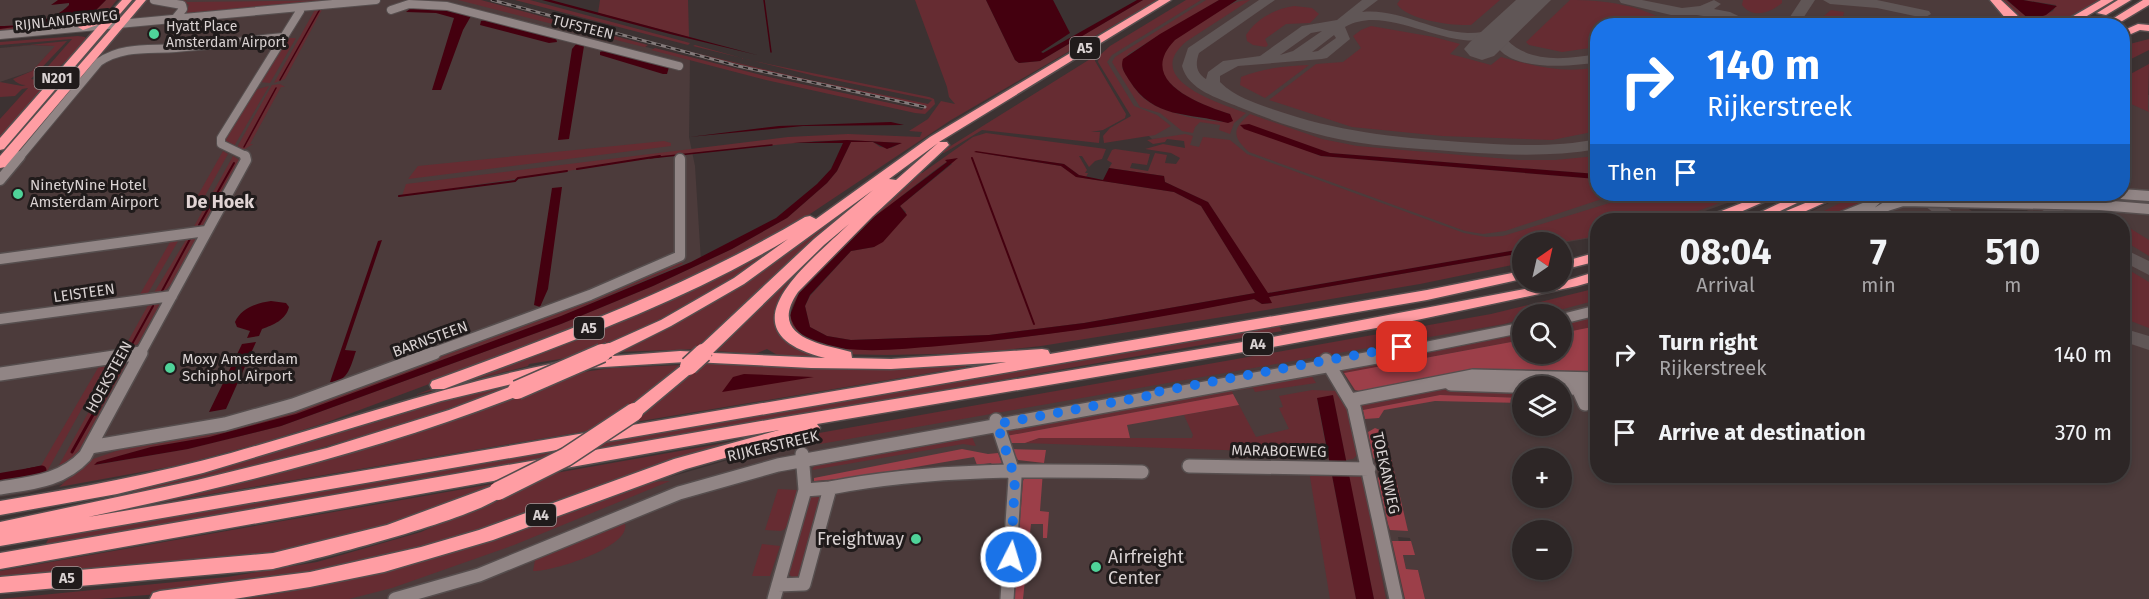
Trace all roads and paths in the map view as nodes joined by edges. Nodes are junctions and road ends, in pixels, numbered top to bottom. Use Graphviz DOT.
graph roads {
  1 [pos="127,0"];
  2 [pos="141,0"];
  3 [pos="154,0"];
  4 [pos="376,0"];
  5 [pos="1166,0"];
  6 [pos="1178,0"];
  7 [pos="1995,0"];
  8 [pos="2109,0"];
  9 [pos="2126,0"];
  10 [pos="2149,1"];
  11 [pos="409,2"];
  12 [pos="298,9"];
  13 [pos="391,10"];
  14 [pos="2012,18"];
  15 [pos="2076,18"];
  16 [pos="2093,18"];
  17 [pos="2120,18"];
  18 [pos="172,20"];
  19 [pos="116,23"];
  20 [pos="83,27"];
  21 [pos="2149,28"];
  22 [pos="99,31"];
  23 [pos="2130,31"];
  24 [pos="69,33"];
  25 [pos="0,36"];
  26 [pos="2149,36"];
  27 [pos="283,37"];
  28 [pos="2130,40"];
  29 [pos="0,41"];
  30 [pos="679,66"];
  31 [pos="944,145"];
  32 [pos="0,146"];
  33 [pos="680,159"];
  34 [pos="0,164"];
  35 [pos="0,180"];
  36 [pos="869,186"];
  37 [pos="2130,195"];
  38 [pos="2149,196"];
  39 [pos="1737,201"];
  40 [pos="1758,201"];
  41 [pos="1794,201"];
  42 [pos="1821,201"];
  43 [pos="1875,201"];
  44 [pos="1913,201"];
  45 [pos="2020,201"];
  46 [pos="2073,201"];
  47 [pos="2149,203"];
  48 [pos="2149,209"];
  49 [pos="1712,213"];
  50 [pos="1728,213"];
  51 [pos="1767,213"];
  52 [pos="1792,213"];
  53 [pos="1852,213"];
  54 [pos="1877,213"];
  55 [pos="206,231"];
  56 [pos="1590,258"];
  57 [pos="0,259"];
  58 [pos="1572,263"];
  59 [pos="1512,276"];
  60 [pos="1590,277"];
  61 [pos="172,296"];
  62 [pos="1590,312"];
  63 [pos="1572,316"];
  64 [pos="0,319"];
  65 [pos="1512,329"];
  66 [pos="141,353"];
  67 [pos="1084,354"];
  68 [pos="962,360"];
  69 [pos="1328,362"];
  70 [pos="0,374"];
  71 [pos="1576,383"];
  72 [pos="1590,386"];
  73 [pos="1351,400"];
  74 [pos="916,403"];
  75 [pos="1585,404"];
  76 [pos="996,421"];
  77 [pos="295,440"];
  78 [pos="90,447"];
  79 [pos="802,458"];
  80 [pos="1189,465"];
  81 [pos="1014,469"];
  82 [pos="1369,469"];
  83 [pos="1142,472"];
  84 [pos="0,488"];
  85 [pos="831,488"];
  86 [pos="805,490"];
  87 [pos="0,508"];
  88 [pos="0,529"];
  89 [pos="0,539"];
  90 [pos="0,561"];
  91 [pos="134,574"];
  92 [pos="0,585"];
  93 [pos="778,585"];
  94 [pos="0,593"];
  95 [pos="160,599"];
  96 [pos="395,599"];
  97 [pos="774,599"];
  98 [pos="1007,599"];
  99 [pos="1396,599"];
  1 -- 19 [label="highway, N201"];
  2 -- 19 [label="highway, N201"];
  3 -- 18 [label="street"];
  4 -- 12 [label="street, RIJNLANDERWEG"];
  5 -- 36 [label="highway, A5"];
  6 -- 31 [label="highway, A5"];
  7 -- 14 [label="highway"];
  8 -- 15 [label="highway"];
  9 -- 16 [label="highway"];
  10 -- 17 [label="highway"];
  11 -- 13 [label="street, TUFSTEEN"];
  11 -- 30 [label="street, TUFSTEEN"];
  12 -- 18 [label="street, RIJNLANDERWEG"];
  12 -- 27 [label="street, HOEKSTEEN"];
  18 -- 19 [label="street, RIJNLANDERWEG"];
  19 -- 20 [label="highway"];
  19 -- 22 [label="highway, N201"];
  19 -- 34 [label="highway, N201"];
  20 -- 22 [label="street, RIJNLANDERWEG"];
  20 -- 25 [label="street, RIJNLANDERWEG"];
  21 -- 23 [label="highway"];
  22 -- 24 [label="highway"];
  22 -- 32 [label="highway, N201"];
  24 -- 29 [label="street, RIJNLANDERWEG"];
  26 -- 28 [label="highway"];
  27 -- 35 [label="street"];
  27 -- 55 [label="street, HOEKSTEEN"];
  31 -- 68 [label="highway, A4"];
  31 -- 91 [label="highway, A5, bridge"];
  33 -- 78 [label="street, BARNSTEEN"];
  36 -- 77 [label="highway, A5"];
  36 -- 88 [label="highway, A5, bridge"];
  37 -- 38 [label="street"];
  39 -- 49 [label="highway"];
  40 -- 50 [label="highway"];
  41 -- 51 [label="highway"];
  42 -- 52 [label="highway"];
  43 -- 53 [label="street"];
  44 -- 54 [label="street"];
  45 -- 48 [label="street"];
  46 -- 47 [label="street"];
  55 -- 57 [label="street"];
  55 -- 61 [label="street, HOEKSTEEN"];
  56 -- 58 [label="highway"];
  59 -- 67 [label="highway, A4"];
  60 -- 74 [label="highway, A4"];
  61 -- 64 [label="street, LEISTEEN"];
  61 -- 66 [label="street, HOEKSTEEN"];
  62 -- 63 [label="street"];
  65 -- 69 [label="street, RIJKERSTREEK"];
  66 -- 70 [label="street"];
  66 -- 78 [label="street, HOEKSTEEN"];
  67 -- 68 [label="highway, A4"];
  67 -- 89 [label="highway, A4"];
  68 -- 77 [label="highway, A4"];
  69 -- 73 [label="street, TOEKANWEG"];
  69 -- 76 [label="street, RIJKERSTREEK"];
  71 -- 72 [label="street"];
  71 -- 73 [label="street"];
  71 -- 75 [label="street"];
  73 -- 82 [label="street, TOEKANWEG"];
  74 -- 90 [label="highway, A4"];
  74 -- 95 [label="highway, A4"];
  76 -- 79 [label="street, RIJKERSTREEK"];
  76 -- 81 [label="street"];
  77 -- 87 [label="highway, A4"];
  78 -- 84 [label="street, HOEKSTEEN"];
  79 -- 86 [label="street"];
  79 -- 96 [label="street, RIJKERSTREEK"];
  80 -- 82 [label="street, MARABOEWEG"];
  81 -- 83 [label="street"];
  81 -- 85 [label="street"];
  81 -- 98 [label="street"];
  82 -- 99 [label="street, TOEKANWEG"];
  85 -- 86 [label="street"];
  85 -- 93 [label="street"];
  86 -- 93 [label="street"];
  91 -- 92 [label="highway, A5"];
  91 -- 94 [label="highway, A5"];
  93 -- 97 [label="street"];
}
